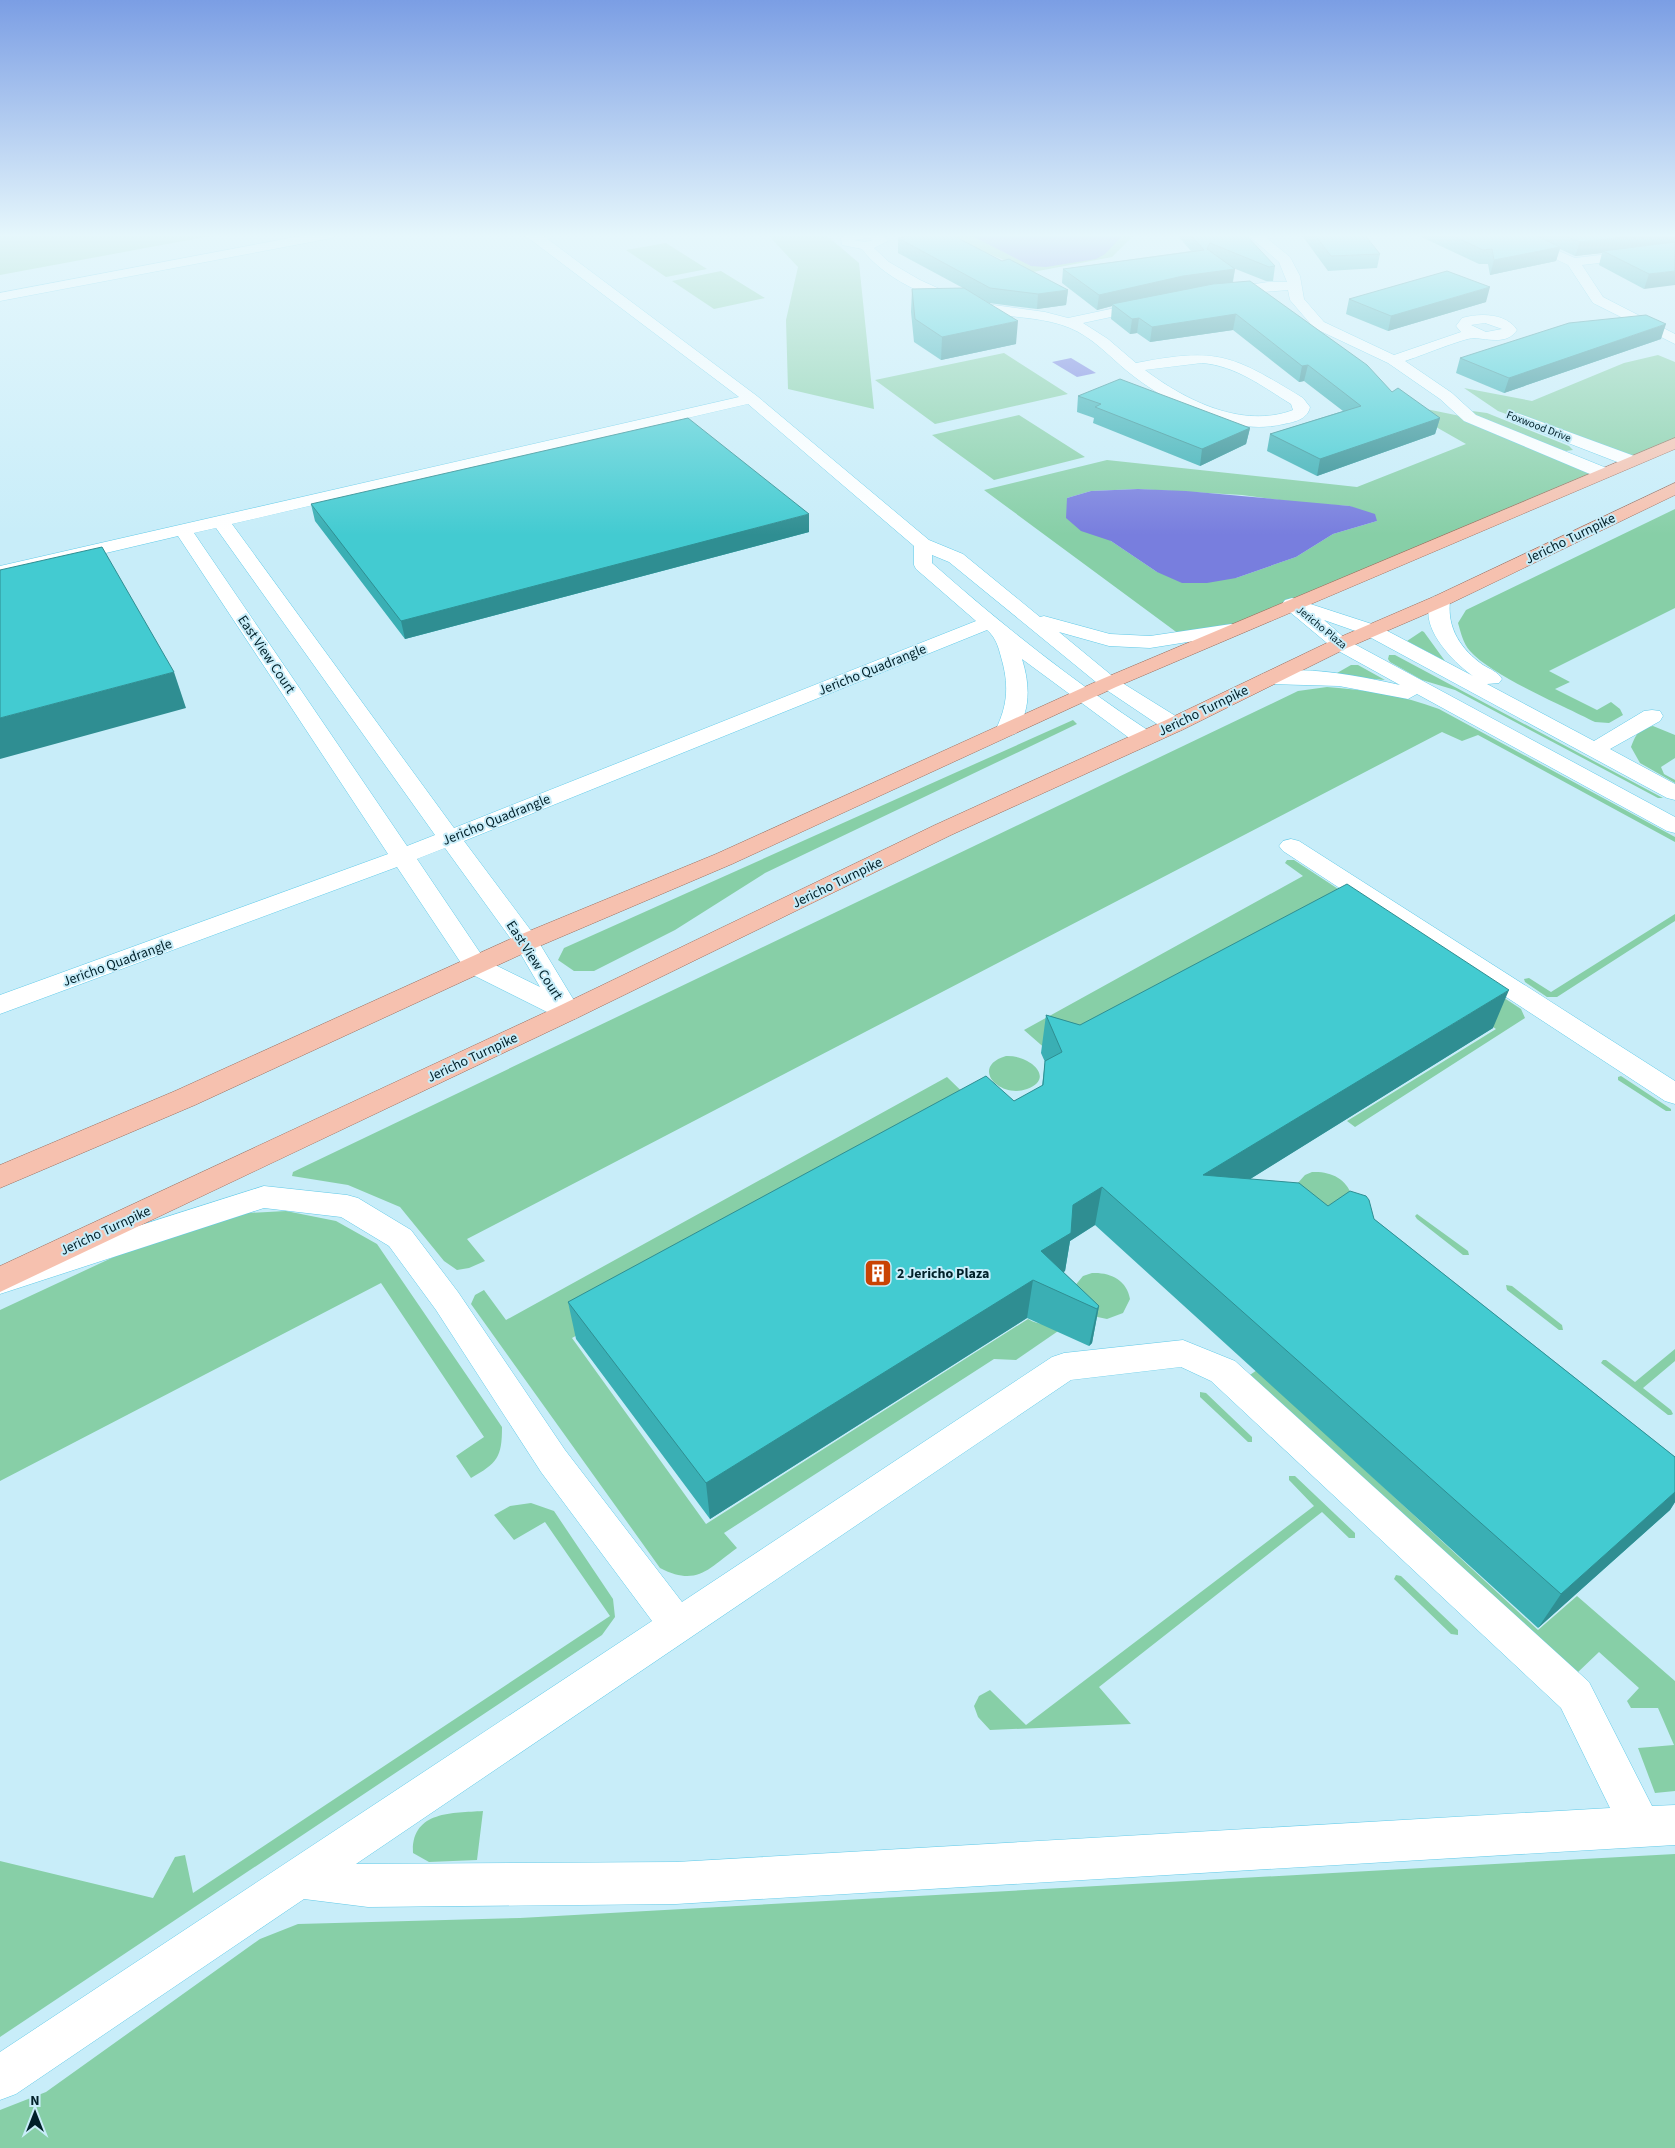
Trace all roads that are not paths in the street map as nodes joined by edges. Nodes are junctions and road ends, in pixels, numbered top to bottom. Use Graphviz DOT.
graph roads {
  1 [pos="665,334"];
  2 [pos="1090,334"];
  3 [pos="1339,334"];
  4 [pos="1470,334"];
  5 [pos="1393,360"];
  6 [pos="1132,368"];
  7 [pos="1446,396"];
  8 [pos="751,399"];
  9 [pos="1675,443"];
  10 [pos="1630,461"];
  11 [pos="1603,473"];
  12 [pos="1675,488"];
  13 [pos="220,520"];
  14 [pos="183,530"];
  15 [pos="923,544"];
  16 [pos="0,572"];
  17 [pos="1440,601"];
  18 [pos="1292,604"];
  19 [pos="1026,614"];
  20 [pos="996,630"];
  21 [pos="1231,630"];
  22 [pos="1371,630"];
  23 [pos="1340,644"];
  24 [pos="1269,678"];
  25 [pos="1109,683"];
  26 [pos="1080,696"];
  27 [pos="1438,699"];
  28 [pos="1652,716"];
  29 [pos="1174,725"];
  30 [pos="1007,729"];
  31 [pos="1144,738"];
  32 [pos="1591,748"];
  33 [pos="1675,792"];
  34 [pos="1675,826"];
  35 [pos="448,838"];
  36 [pos="1291,846"];
  37 [pos="404,856"];
  38 [pos="526,942"];
  39 [pos="476,966"];
  40 [pos="0,1005"];
  41 [pos="568,1012"];
  42 [pos="1675,1094"];
  43 [pos="0,1177"];
  44 [pos="0,1281"];
  45 [pos="678,1626"];
  46 [pos="1658,1826"];
  47 [pos="302,1878"];
  48 [pos="0,2078"];
  1 -- 8 [label="street"];
  2 -- 6 [label="street"];
  3 -- 5 [label="street, Foxwood Drive"];
  4 -- 5 [label="street"];
  5 -- 7 [label="street, Foxwood Drive"];
  6 -- 6 [label="street"];
  7 -- 10 [label="street, Foxwood Drive"];
  7 -- 11 [label="street, Foxwood Drive"];
  8 -- 13 [label="street"];
  8 -- 15 [label="street"];
  9 -- 10 [label="main road"];
  10 -- 11 [label="main road"];
  11 -- 18 [label="main road"];
  12 -- 17 [label="main road, Jericho Turnpike"];
  13 -- 14 [label="street"];
  13 -- 35 [label="street, East View Court"];
  14 -- 16 [label="street"];
  14 -- 37 [label="street, East View Court"];
  15 -- 19 [label="street"];
  15 -- 20 [label="street"];
  17 -- 22 [label="main road, Jericho Turnpike"];
  17 -- 32 [label="street"];
  18 -- 21 [label="main road"];
  18 -- 22 [label="street, Jericho Plaza"];
  18 -- 23 [label="street, Jericho Plaza"];
  19 -- 21 [label="street"];
  19 -- 25 [label="street"];
  20 -- 26 [label="street"];
  20 -- 30 [label="street"];
  20 -- 35 [label="street, Jericho Quadrangle"];
  21 -- 25 [label="main road"];
  22 -- 23 [label="main road, Jericho Turnpike"];
  22 -- 32 [label="street, Jericho Plaza"];
  23 -- 24 [label="main road, Jericho Turnpike"];
  23 -- 27 [label="street, Jericho Plaza"];
  24 -- 27 [label="street"];
  24 -- 29 [label="main road, Jericho Turnpike"];
  25 -- 26 [label="main road"];
  25 -- 29 [label="street"];
  26 -- 30 [label="main road"];
  26 -- 31 [label="street"];
  27 -- 34 [label="street, Jericho Plaza"];
  28 -- 32 [label="street"];
  29 -- 31 [label="main road, Jericho Turnpike"];
  30 -- 38 [label="main road"];
  31 -- 41 [label="main road, Jericho Turnpike"];
  32 -- 33 [label="street, Jericho Plaza"];
  35 -- 37 [label="street, Jericho Quadrangle"];
  35 -- 38 [label="street, East View Court"];
  36 -- 42 [label="street"];
  37 -- 39 [label="street, East View Court"];
  37 -- 40 [label="street, Jericho Quadrangle"];
  38 -- 39 [label="main road"];
  38 -- 41 [label="street, East View Court"];
  39 -- 41 [label="street, East View Court"];
  39 -- 43 [label="main road"];
  41 -- 44 [label="main road, Jericho Turnpike"];
  44 -- 45 [label="street"];
  45 -- 46 [label="street"];
  45 -- 47 [label="street"];
  46 -- 47 [label="street"];
  47 -- 48 [label="street"];
}
